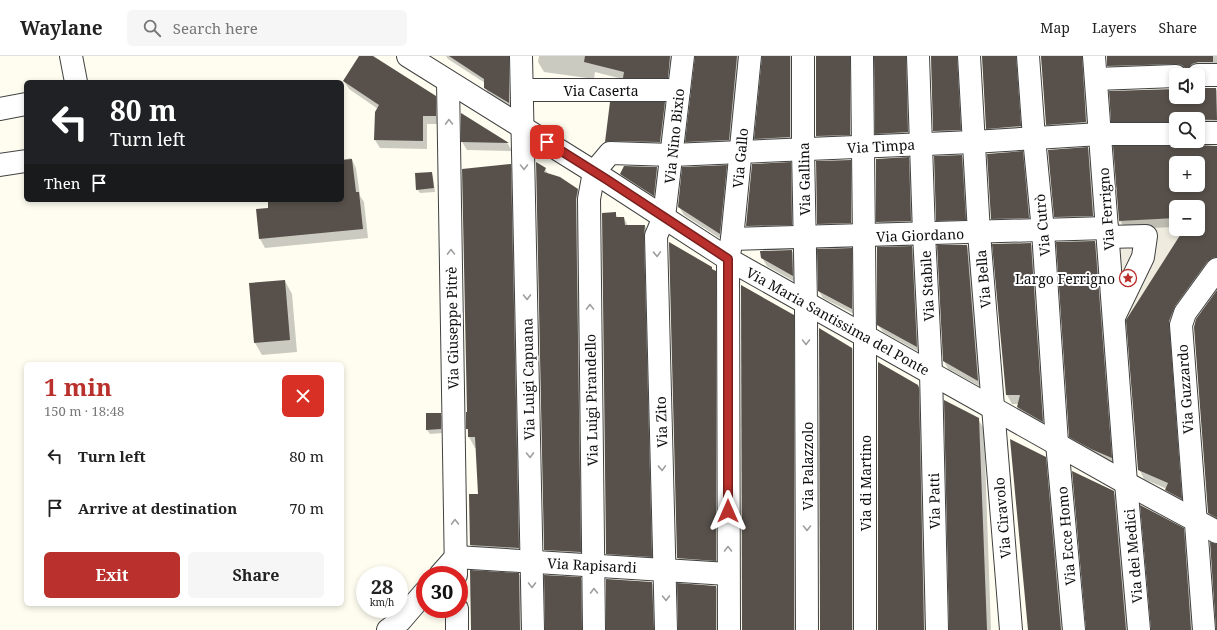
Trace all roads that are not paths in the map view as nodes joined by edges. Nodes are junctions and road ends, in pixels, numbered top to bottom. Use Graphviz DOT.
graph roads {
  1 [pos="71,56"];
  2 [pos="409,56"];
  3 [pos="521,56"];
  4 [pos="683,56"];
  5 [pos="750,56"];
  6 [pos="803,56"];
  7 [pos="862,56"];
  8 [pos="918,56"];
  9 [pos="969,56"];
  10 [pos="1028,56"];
  11 [pos="1094,56"];
  12 [pos="1169,76"];
  13 [pos="1096,79"];
  14 [pos="76,80"];
  15 [pos="448,82"];
  16 [pos="522,90"];
  17 [pos="679,90"];
  18 [pos="24,104"];
  19 [pos="0,109"];
  20 [pos="523,128"];
  21 [pos="1205,133"];
  22 [pos="1217,133"];
  23 [pos="1100,134"];
  24 [pos="1169,134"];
  25 [pos="1034,138"];
  26 [pos="973,142"];
  27 [pos="921,144"];
  28 [pos="863,146"];
  29 [pos="803,149"];
  30 [pos="740,152"];
  31 [pos="672,155"];
  32 [pos="24,161"];
  33 [pos="0,165"];
  34 [pos="594,172"];
  35 [pos="664,217"];
  36 [pos="1043,231"];
  37 [pos="979,233"];
  38 [pos="1107,233"];
  39 [pos="924,234"];
  40 [pos="863,236"];
  41 [pos="804,238"];
  42 [pos="730,249"];
  43 [pos="1217,270"];
  44 [pos="806,302"];
  45 [pos="1114,317"];
  46 [pos="865,336"];
  47 [pos="931,372"];
  48 [pos="993,407"];
  49 [pos="1057,443"];
  50 [pos="1126,483"];
  51 [pos="1195,520"];
  52 [pos="1217,532"];
  53 [pos="532,561"];
  54 [pos="593,565"];
  55 [pos="456,566"];
  56 [pos="665,569"];
  57 [pos="728,574"];
  58 [pos="416,602"];
  59 [pos="457,618"];
  60 [pos="388,630"];
  61 [pos="457,630"];
  62 [pos="533,630"];
  63 [pos="594,630"];
  64 [pos="666,630"];
  65 [pos="729,630"];
  66 [pos="807,630"];
  67 [pos="865,630"];
  68 [pos="937,630"];
  69 [pos="1010,630"];
  70 [pos="1074,630"];
  71 [pos="1139,630"];
  72 [pos="1204,630"];
  1 -- 14 [label="street"];
  2 -- 15 [label="street, Via Maria Santissima del Ponte"];
  3 -- 16 [label="street, Via Luigi Capuana"];
  4 -- 17 [label="street, Via Nino Bixio"];
  5 -- 30 [label="street, Via Gallo"];
  6 -- 29 [label="street, Via Gallina"];
  7 -- 28 [label="street, Via di Martino"];
  8 -- 27 [label="street, Via Stabile"];
  9 -- 26 [label="street, Via Bella"];
  10 -- 25 [label="street, Via Cutrò"];
  11 -- 13 [label="street, Via Ferrigno"];
  12 -- 13 [label="street"];
  13 -- 23 [label="street, Via Ferrigno"];
  15 -- 20 [label="street, Via Maria Santissima del Ponte"];
  55 -- 15 [label="street, Via Giuseppe Pitrè, one-way"];
  16 -- 17 [label="street, Via Caserta"];
  16 -- 20 [label="street, Via Luigi Capuana"];
  17 -- 31 [label="street, Via Nino Bixio"];
  18 -- 19 [label="street"];
  20 -- 34 [label="street, Via Maria Santissima del Ponte"];
  20 -- 53 [label="street, Via Luigi Capuana, one-way"];
  21 -- 22 [label="street"];
  23 -- 24 [label="street, Via Timpa"];
  23 -- 25 [label="street, Via Timpa"];
  23 -- 38 [label="street, Via Ferrigno"];
  25 -- 26 [label="street, Via Timpa"];
  25 -- 36 [label="street, Via Cutrò"];
  26 -- 27 [label="street, Via Timpa"];
  26 -- 37 [label="street, Via Bella"];
  27 -- 28 [label="street, Via Timpa"];
  27 -- 39 [label="street, Via Stabile"];
  28 -- 29 [label="street, Via Timpa"];
  28 -- 40 [label="street, Via di Martino"];
  29 -- 30 [label="street, Via Timpa"];
  29 -- 41 [label="street, Via Gallina"];
  30 -- 31 [label="street, Via Timpa"];
  30 -- 42 [label="street, Via Gallo"];
  31 -- 34 [label="street, Via Timpa"];
  31 -- 35 [label="street, Via Nino Bixio"];
  32 -- 33 [label="street"];
  34 -- 35 [label="street, Via Maria Santissima del Ponte"];
  54 -- 34 [label="street, Via Luigi Pirandello, one-way"];
  35 -- 42 [label="street, Via Maria Santissima del Ponte"];
  35 -- 56 [label="street, Via Zito, one-way"];
  36 -- 37 [label="street, Via Giordano"];
  36 -- 38 [label="street, Via Giordano"];
  36 -- 49 [label="street, Via Cutrò"];
  37 -- 39 [label="street, Via Giordano"];
  37 -- 48 [label="street, Via Bella"];
  38 -- 45 [label="street, Via Ferrigno"];
  38 -- 45 [label="street"];
  39 -- 40 [label="street, Via Giordano"];
  39 -- 47 [label="street, Via Stabile"];
  40 -- 41 [label="street, Via Giordano"];
  40 -- 46 [label="street, Via di Martino"];
  41 -- 42 [label="street, Via Giordano"];
  41 -- 44 [label="street, Via Gallina"];
  42 -- 44 [label="street, Via Maria Santissima del Ponte"];
  57 -- 42 [label="street, Via Gallo, one-way"];
  43 -- 51 [label="street, Via Guzzardo"];
  44 -- 46 [label="street, Via Maria Santissima del Ponte"];
  44 -- 66 [label="street, Via Palazzolo, one-way"];
  45 -- 50 [label="street, Via Ferrigno"];
  46 -- 47 [label="street, Via Maria Santissima del Ponte"];
  46 -- 67 [label="street, Via di Martino"];
  47 -- 48 [label="street, Via Maria Santissima del Ponte"];
  47 -- 68 [label="street, Via Patti"];
  48 -- 49 [label="street, Via Maria Santissima del Ponte"];
  48 -- 69 [label="street, Via Ciravolo"];
  49 -- 50 [label="street, Via Maria Santissima del Ponte"];
  49 -- 70 [label="street, Via Ecce Homo"];
  50 -- 51 [label="street, Via Maria Santissima del Ponte"];
  50 -- 71 [label="street, Via dei Medici"];
  51 -- 52 [label="street, Via Maria Santissima del Ponte"];
  51 -- 72 [label="street, Via Guzzardo"];
  53 -- 54 [label="street, Via Rapisardi"];
  53 -- 55 [label="street, Via Rapisardi"];
  53 -- 62 [label="street, Via Luigi Capuana, one-way"];
  54 -- 56 [label="street, Via Rapisardi"];
  63 -- 54 [label="street, Via Luigi Pirandello, one-way"];
  56 -- 57 [label="street, Via Rapisardi"];
  56 -- 64 [label="street, Via Zito, one-way"];
  57 -- 65 [label="street, Via Gallo"];
  58 -- 60 [label="street"];
  59 -- 61 [label="street"];
}
